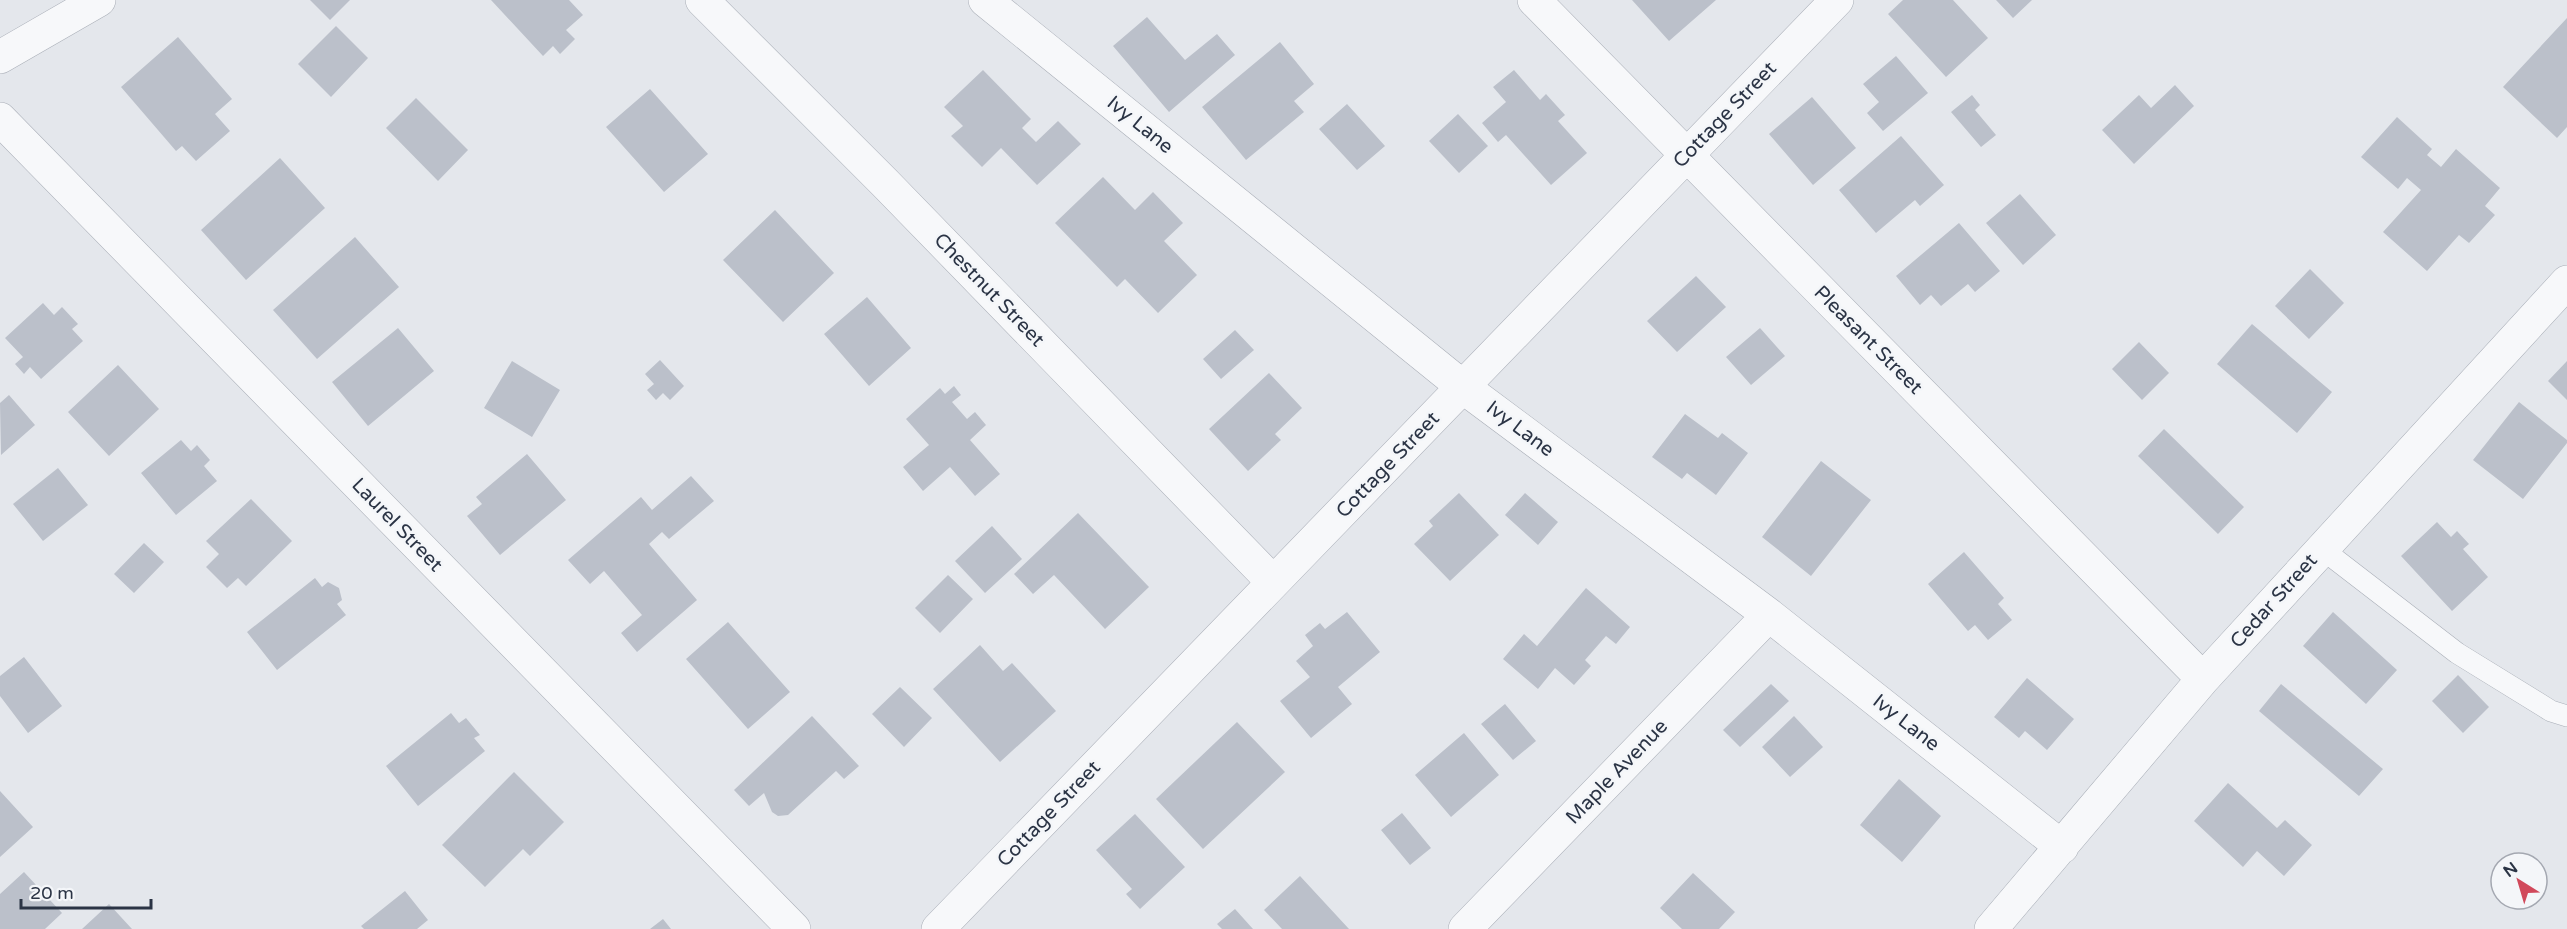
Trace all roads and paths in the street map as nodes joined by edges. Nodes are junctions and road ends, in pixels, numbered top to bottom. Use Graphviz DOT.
graph roads {
  1 [pos="99,0"];
  2 [pos="702,0"];
  3 [pos="985,0"];
  4 [pos="1534,0"];
  5 [pos="1837,0"];
  6 [pos="0,57"];
  7 [pos="0,120"];
  8 [pos="1686,156"];
  9 [pos="2567,282"];
  10 [pos="1463,387"];
  11 [pos="2322,549"];
  12 [pos="1273,582"];
  13 [pos="1768,615"];
  14 [pos="2203,679"];
  15 [pos="2567,716"];
  16 [pos="2062,847"];
  17 [pos="794,929"];
  18 [pos="938,929"];
  19 [pos="1465,929"];
  20 [pos="1991,929"];
  1 -- 6 [label="street"];
  2 -- 12 [label="street, Chestnut Street"];
  3 -- 10 [label="street, Ivy Lane"];
  4 -- 8 [label="street, Pleasant Street"];
  5 -- 8 [label="street, Cottage Street"];
  7 -- 17 [label="street, Laurel Street"];
  8 -- 10 [label="street, Cottage Street"];
  8 -- 14 [label="street, Pleasant Street"];
  9 -- 11 [label="street, Cedar Street"];
  10 -- 12 [label="street, Cottage Street"];
  10 -- 13 [label="street, Ivy Lane"];
  11 -- 14 [label="street, Cedar Street"];
  11 -- 15 [label="lane"];
  12 -- 18 [label="street, Cottage Street"];
  13 -- 16 [label="street, Ivy Lane"];
  13 -- 19 [label="street, Maple Avenue"];
  14 -- 16 [label="street, Cedar Street"];
  16 -- 20 [label="street, Cedar Street"];
}
